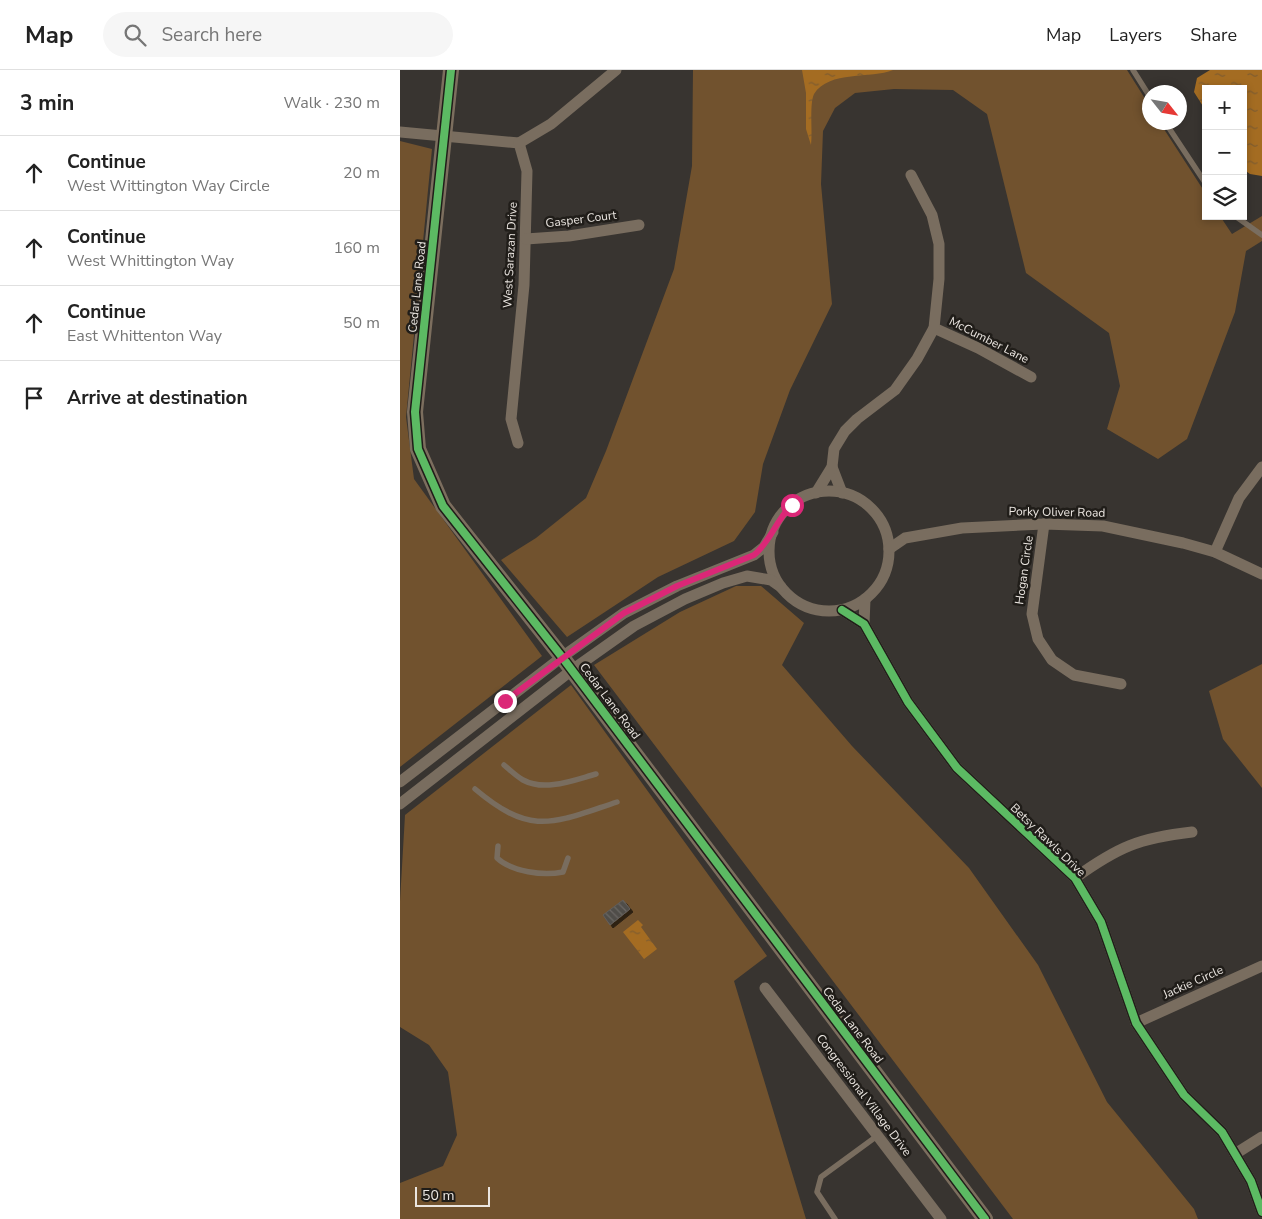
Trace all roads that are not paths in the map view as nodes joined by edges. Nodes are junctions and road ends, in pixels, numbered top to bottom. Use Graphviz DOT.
graph roads {
  1 [pos="451,70"];
  2 [pos="616,70"];
  3 [pos="1133,70"];
  4 [pos="1142,85"];
  5 [pos="1170,130"];
  6 [pos="400,132"];
  7 [pos="444,135"];
  8 [pos="519,143"];
  9 [pos="911,175"];
  10 [pos="1202,178"];
  11 [pos="1241,220"];
  12 [pos="639,225"];
  13 [pos="1262,235"];
  14 [pos="526,239"];
  15 [pos="934,328"];
  16 [pos="1031,377"];
  17 [pos="518,443"];
  18 [pos="1262,467"];
  19 [pos="832,468"];
  20 [pos="816,493"];
  21 [pos="842,493"];
  22 [pos="1044,524"];
  23 [pos="884,526"];
  24 [pos="773,532"];
  25 [pos="904,538"];
  26 [pos="889,549"];
  27 [pos="1216,552"];
  28 [pos="1262,574"];
  29 [pos="781,587"];
  30 [pos="865,599"];
  31 [pos="842,610"];
  32 [pos="864,624"];
  33 [pos="562,657"];
  34 [pos="572,670"];
  35 [pos="1121,684"];
  36 [pos="504,766"];
  37 [pos="596,774"];
  38 [pos="400,782"];
  39 [pos="475,789"];
  40 [pos="617,802"];
  41 [pos="400,804"];
  42 [pos="1192,832"];
  43 [pos="498,846"];
  44 [pos="568,858"];
  45 [pos="1075,878"];
  46 [pos="1262,966"];
  47 [pos="765,988"];
  48 [pos="1136,1023"];
  49 [pos="877,1136"];
  50 [pos="1262,1137"];
  51 [pos="1234,1154"];
  52 [pos="1262,1212"];
  53 [pos="835,1219"];
  54 [pos="941,1219"];
  55 [pos="985,1219"];
  1 -- 7 [label="street, Cedar Lane Road"];
  2 -- 8 [label="street"];
  3 -- 4 [label="lane"];
  5 -- 10 [label="lane"];
  6 -- 7 [label="street"];
  7 -- 8 [label="street"];
  7 -- 33 [label="street, Cedar Lane Road"];
  8 -- 14 [label="street, West Sarazan Drive"];
  9 -- 15 [label="street"];
  11 -- 13 [label="lane"];
  12 -- 14 [label="street, Gasper Court"];
  14 -- 17 [label="street, West Sarazan Drive"];
  15 -- 16 [label="street, McCumber Lane"];
  15 -- 19 [label="street"];
  18 -- 27 [label="street"];
  19 -- 20 [label="street"];
  19 -- 21 [label="street"];
  20 -- 21 [label="street"];
  20 -- 24 [label="street"];
  21 -- 23 [label="street"];
  22 -- 25 [label="street, Porky Oliver Road"];
  22 -- 27 [label="street, Porky Oliver Road"];
  22 -- 35 [label="street, Hogan Circle"];
  23 -- 25 [label="street"];
  23 -- 26 [label="street"];
  24 -- 29 [label="street"];
  24 -- 33 [label="street"];
  25 -- 26 [label="street, Porky Oliver Road"];
  26 -- 30 [label="street"];
  27 -- 28 [label="street, Porky Oliver Road"];
  29 -- 31 [label="street"];
  29 -- 34 [label="street"];
  30 -- 31 [label="street"];
  30 -- 32 [label="street"];
  31 -- 32 [label="street, Betsy Rawls Drive"];
  32 -- 45 [label="street, Betsy Rawls Drive"];
  33 -- 34 [label="street, Cedar Lane Road"];
  33 -- 38 [label="street"];
  34 -- 41 [label="street"];
  34 -- 55 [label="street, Cedar Lane Road"];
  36 -- 37 [label="lane"];
  39 -- 40 [label="lane"];
  42 -- 45 [label="street"];
  43 -- 44 [label="lane"];
  45 -- 48 [label="street, Betsy Rawls Drive"];
  46 -- 48 [label="street, Jackie Circle"];
  47 -- 49 [label="street, Congressional Village Drive"];
  48 -- 51 [label="street, Betsy Rawls Drive"];
  49 -- 53 [label="lane"];
  49 -- 54 [label="street, Congressional Village Drive"];
  50 -- 51 [label="street"];
  51 -- 52 [label="street, Betsy Rawls Drive"];
}
